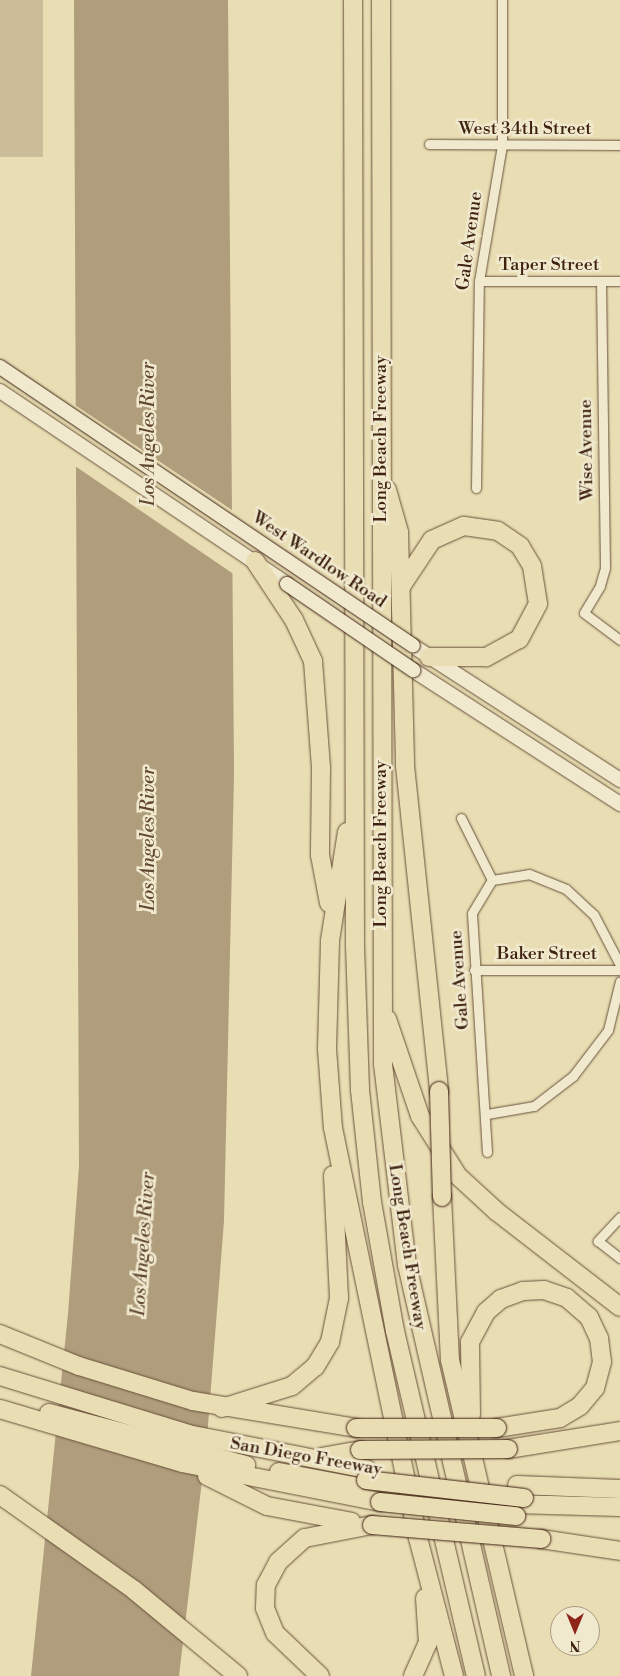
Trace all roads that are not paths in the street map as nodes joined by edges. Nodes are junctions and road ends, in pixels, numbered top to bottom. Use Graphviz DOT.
graph roads {
  1 [pos="353,0"];
  2 [pos="381,0"];
  3 [pos="502,0"];
  4 [pos="430,144"];
  5 [pos="502,145"];
  6 [pos="620,145"];
  7 [pos="479,281"];
  8 [pos="601,281"];
  9 [pos="620,281"];
  10 [pos="0,368"];
  11 [pos="0,391"];
  12 [pos="381,471"];
  13 [pos="476,488"];
  14 [pos="255,561"];
  15 [pos="402,585"];
  16 [pos="620,640"];
  17 [pos="429,656"];
  18 [pos="620,780"];
  19 [pos="355,791"];
  20 [pos="620,804"];
  21 [pos="461,818"];
  22 [pos="492,880"];
  23 [pos="331,914"];
  24 [pos="620,965"];
  25 [pos="474,970"];
  26 [pos="620,970"];
  27 [pos="620,981"];
  28 [pos="383,1008"];
  29 [pos="487,1114"];
  30 [pos="333,1128"];
  31 [pos="487,1152"];
  32 [pos="620,1217"];
  33 [pos="620,1258"];
  34 [pos="620,1306"];
  35 [pos="0,1334"];
  36 [pos="0,1376"];
  37 [pos="0,1389"];
  38 [pos="0,1396"];
  39 [pos="221,1408"];
  40 [pos="0,1409"];
  41 [pos="620,1431"];
  42 [pos="310,1460"];
  43 [pos="182,1463"];
  44 [pos="474,1463"];
  45 [pos="271,1468"];
  46 [pos="372,1485"];
  47 [pos="620,1489"];
  48 [pos="0,1495"];
  49 [pos="620,1500"];
  50 [pos="518,1501"];
  51 [pos="620,1507"];
  52 [pos="620,1519"];
  53 [pos="372,1525"];
  54 [pos="418,1538"];
  55 [pos="541,1539"];
  56 [pos="620,1541"];
  57 [pos="620,1551"];
  58 [pos="525,1675"];
  59 [pos="238,1676"];
  60 [pos="320,1676"];
  61 [pos="413,1676"];
  62 [pos="454,1676"];
  63 [pos="476,1676"];
  64 [pos="502,1676"];
  1 -- 19 [label="highway, Long Beach Freeway"];
  2 -- 12 [label="highway, Long Beach Freeway"];
  3 -- 5 [label="street, Gale Avenue"];
  4 -- 5 [label="street, West 34th Street"];
  5 -- 6 [label="street, West 34th Street"];
  5 -- 7 [label="street, Gale Avenue"];
  7 -- 8 [label="street, Taper Street"];
  7 -- 13 [label="street, Gale Avenue"];
  8 -- 9 [label="street, Taper Street"];
  8 -- 16 [label="street, Wise Avenue"];
  10 -- 17 [label="main road, West Wardlow Road, bridge"];
  11 -- 14 [label="main road"];
  12 -- 15 [label="highway"];
  12 -- 28 [label="highway, Long Beach Freeway"];
  14 -- 20 [label="main road, bridge"];
  14 -- 23 [label="highway"];
  15 -- 17 [label="highway"];
  15 -- 44 [label="highway, bridge"];
  17 -- 18 [label="main road, West Wardlow Road"];
  19 -- 23 [label="highway"];
  19 -- 63 [label="highway, Long Beach Freeway"];
  21 -- 22 [label="street"];
  22 -- 24 [label="street"];
  22 -- 25 [label="street, Gale Avenue"];
  23 -- 30 [label="highway"];
  25 -- 26 [label="street, Baker Street"];
  25 -- 29 [label="street, Gale Avenue"];
  27 -- 29 [label="street"];
  28 -- 34 [label="highway"];
  28 -- 64 [label="highway, Long Beach Freeway"];
  29 -- 31 [label="street, Gale Avenue"];
  30 -- 39 [label="highway"];
  30 -- 54 [label="highway"];
  32 -- 33 [label="street"];
  35 -- 39 [label="highway"];
  36 -- 45 [label="highway, San Diego Freeway"];
  37 -- 45 [label="highway"];
  38 -- 45 [label="highway"];
  39 -- 44 [label="highway, bridge"];
  40 -- 43 [label="highway, San Diego Freeway"];
  41 -- 42 [label="highway, bridge"];
  42 -- 45 [label="highway, San Diego Freeway"];
  42 -- 46 [label="highway, San Diego Freeway"];
  43 -- 45 [label="highway, San Diego Freeway"];
  43 -- 53 [label="highway"];
  44 -- 58 [label="highway"];
  45 -- 46 [label="highway, San Diego Freeway"];
  45 -- 46 [label="highway"];
  46 -- 50 [label="highway, San Diego Freeway"];
  46 -- 50 [label="highway, San Diego Freeway, bridge"];
  47 -- 50 [label="highway, San Diego Freeway"];
  48 -- 59 [label="highway"];
  49 -- 50 [label="highway"];
  50 -- 51 [label="highway"];
  50 -- 52 [label="highway, San Diego Freeway"];
  53 -- 55 [label="highway, bridge"];
  53 -- 60 [label="highway"];
  54 -- 61 [label="highway"];
  54 -- 62 [label="highway"];
  55 -- 56 [label="highway"];
  55 -- 57 [label="highway"];
}
